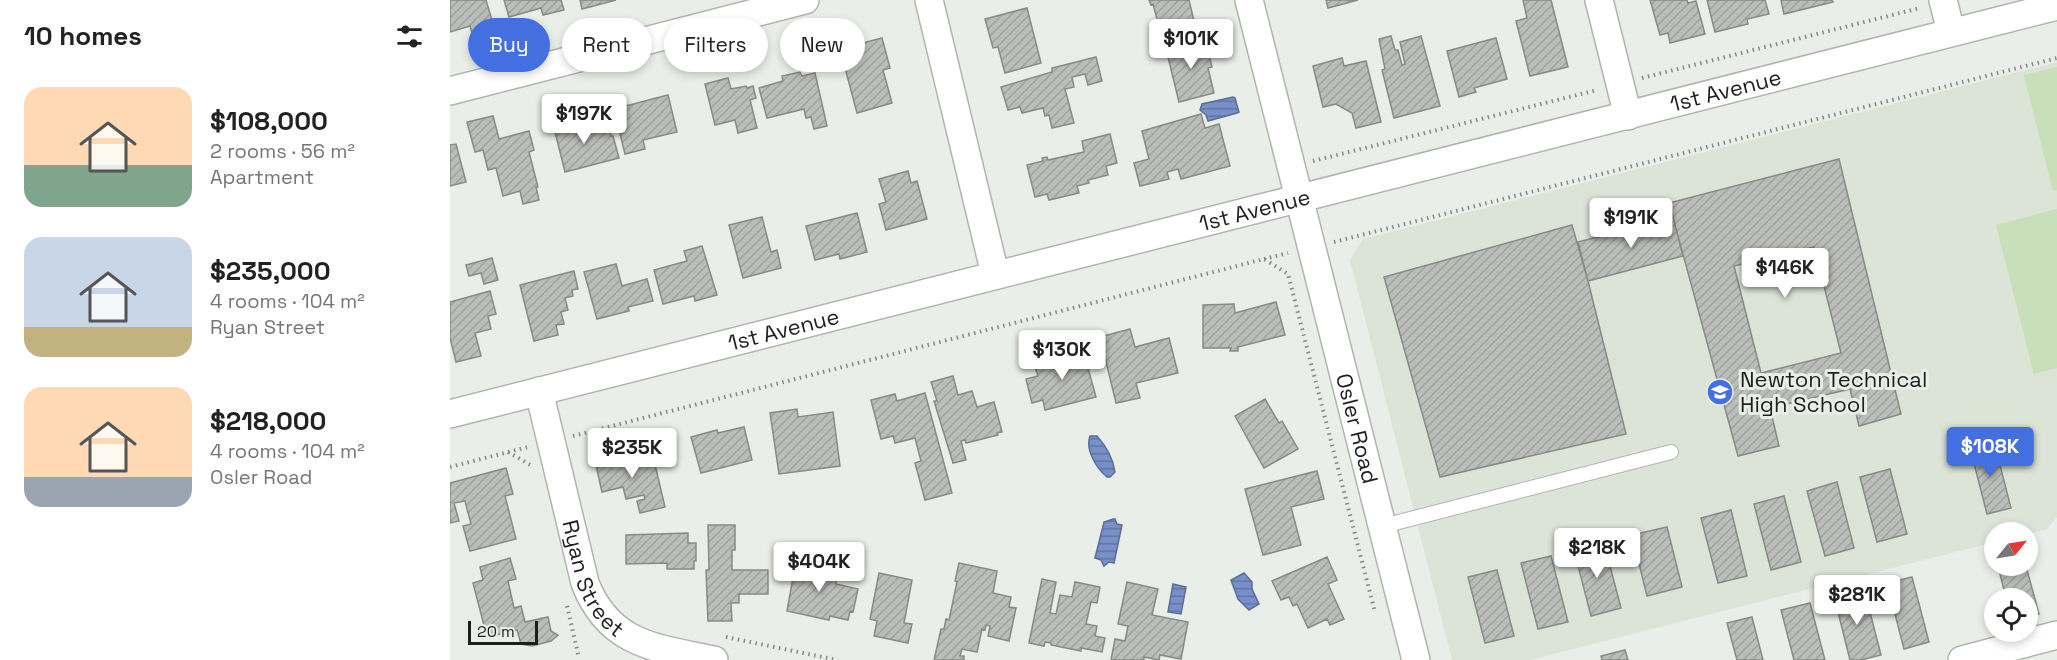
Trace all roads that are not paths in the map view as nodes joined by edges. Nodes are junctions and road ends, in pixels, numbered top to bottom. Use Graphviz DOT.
graph roads {
  1 [pos="805,0"];
  2 [pos="929,0"];
  3 [pos="1249,0"];
  4 [pos="1599,0"];
  5 [pos="1943,0"];
  6 [pos="2057,6"];
  7 [pos="1951,32"];
  8 [pos="450,91"];
  9 [pos="1628,116"];
  10 [pos="1300,198"];
  11 [pos="995,274"];
  12 [pos="539,391"];
  13 [pos="450,414"];
  14 [pos="1671,453"];
  15 [pos="1383,526"];
  16 [pos="2057,634"];
  17 [pos="719,648"];
  18 [pos="1416,660"];
  19 [pos="1962,660"];
  1 -- 8 [label="street"];
  2 -- 11 [label="street"];
  3 -- 10 [label="street, Osler Road"];
  4 -- 9 [label="street"];
  5 -- 7 [label="street"];
  6 -- 7 [label="street, 1st Avenue"];
  7 -- 9 [label="street, 1st Avenue"];
  9 -- 10 [label="street, 1st Avenue"];
  10 -- 11 [label="street, 1st Avenue"];
  10 -- 15 [label="street, Osler Road"];
  11 -- 12 [label="street, 1st Avenue"];
  12 -- 13 [label="street, 1st Avenue"];
  12 -- 17 [label="street, Ryan Street"];
  14 -- 15 [label="lane"];
  15 -- 18 [label="street, Osler Road"];
  16 -- 19 [label="street"];
}
